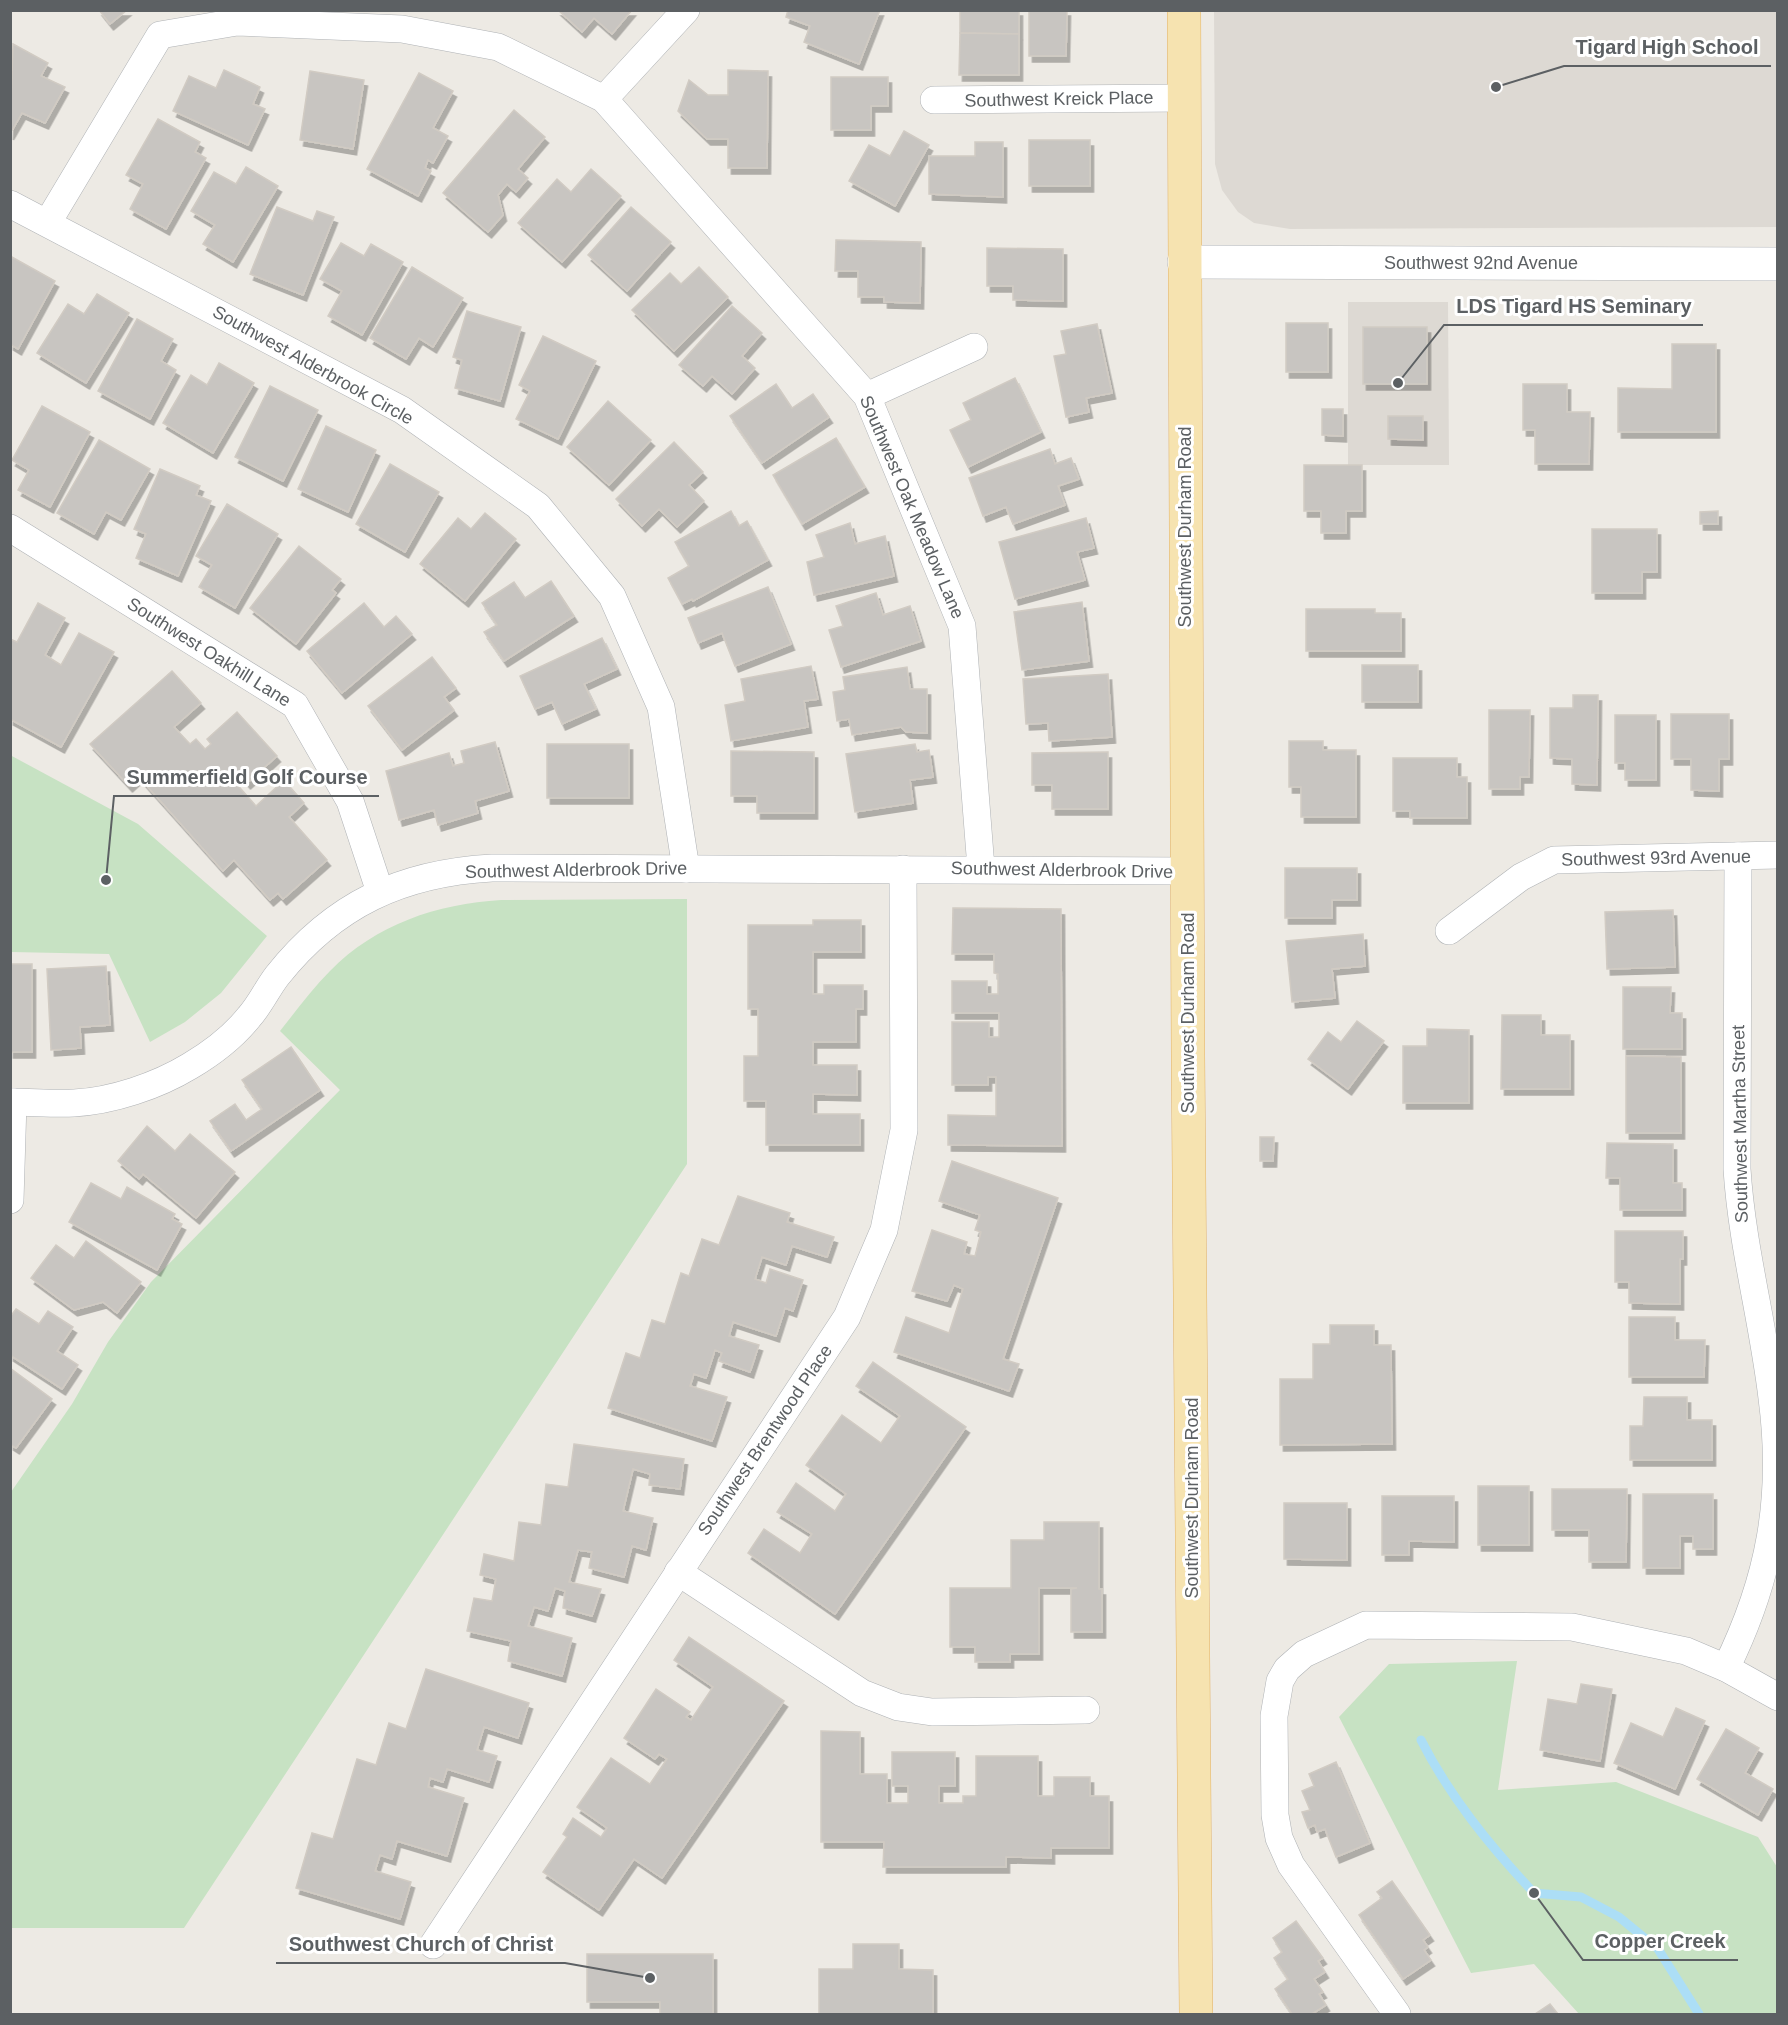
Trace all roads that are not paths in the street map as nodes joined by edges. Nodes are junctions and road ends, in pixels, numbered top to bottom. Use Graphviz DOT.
graph roads {
  1 [pos="686,10"];
  2 [pos="1184,10"];
  3 [pos="1185,98"];
  4 [pos="604,99"];
  5 [pos="934,100"];
  6 [pos="10,204"];
  7 [pos="48,222"];
  8 [pos="1185,262"];
  9 [pos="1778,264"];
  10 [pos="974,347"];
  11 [pos="867,396"];
  12 [pos="10,528"];
  13 [pos="1778,855"];
  14 [pos="1738,856"];
  15 [pos="981,868"];
  16 [pos="686,869"];
  17 [pos="903,869"];
  18 [pos="1186,871"];
  19 [pos="380,892"];
  20 [pos="1449,931"];
  21 [pos="12,1102"];
  22 [pos="10,1200"];
  23 [pos="678,1572"];
  24 [pos="1726,1668"];
  25 [pos="1778,1697"];
  26 [pos="1086,1710"];
  27 [pos="434,1945"];
  28 [pos="1196,2014"];
  29 [pos="1397,2014"];
  1 -- 4 [label="street"];
  2 -- 3 [label="main road, Southwest Durham Road"];
  3 -- 5 [label="street, Southwest Kreick Place"];
  3 -- 8 [label="main road, Southwest Durham Road"];
  4 -- 7 [label="street, Southwest Oak Meadow Lane"];
  4 -- 11 [label="street, Southwest Oak Meadow Lane"];
  6 -- 7 [label="street, Southwest Alderbrook Circle"];
  7 -- 16 [label="street, Southwest Alderbrook Circle"];
  8 -- 9 [label="street, Southwest 92nd Avenue"];
  8 -- 18 [label="main road, Southwest Durham Road"];
  10 -- 11 [label="street"];
  11 -- 15 [label="street, Southwest Oak Meadow Lane"];
  12 -- 19 [label="street, Southwest Oakhill Lane"];
  13 -- 14 [label="street, Southwest 93rd Avenue"];
  14 -- 20 [label="street, Southwest 93rd Avenue"];
  14 -- 24 [label="street, Southwest Martha Street"];
  15 -- 17 [label="street, Southwest Alderbrook Drive"];
  15 -- 18 [label="street, Southwest Alderbrook Drive"];
  16 -- 17 [label="street, Southwest Alderbrook Drive"];
  16 -- 19 [label="street, Southwest Alderbrook Drive"];
  17 -- 23 [label="street, Southwest Brentwood Place"];
  18 -- 28 [label="main road, Southwest Durham Road"];
  19 -- 21 [label="street, Southwest Alderbrook Drive"];
  21 -- 22 [label="street"];
  23 -- 26 [label="street"];
  23 -- 27 [label="street, Southwest Brentwood Place"];
  24 -- 25 [label="street"];
  24 -- 29 [label="street"];
}
